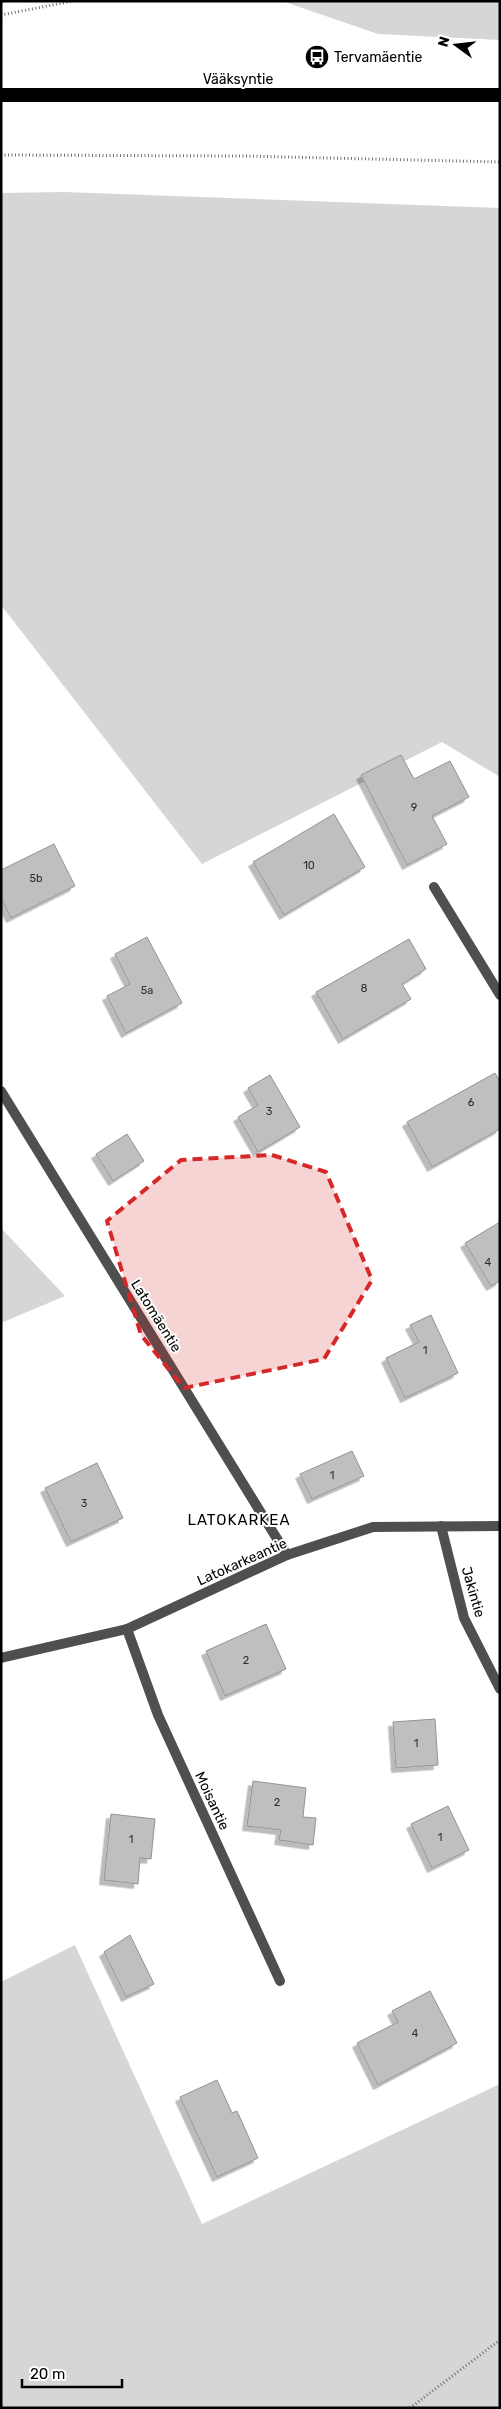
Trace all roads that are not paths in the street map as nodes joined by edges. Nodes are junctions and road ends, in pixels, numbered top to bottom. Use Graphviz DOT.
graph roads {
  1 [pos="1,95"];
  2 [pos="500,96"];
  3 [pos="434,887"];
  4 [pos="500,995"];
  5 [pos="1,1091"];
  6 [pos="442,1526"];
  7 [pos="500,1526"];
  8 [pos="287,1555"];
  9 [pos="127,1629"];
  10 [pos="1,1658"];
  11 [pos="500,1688"];
  12 [pos="280,1981"];
  1 -- 2 [label="highway, Vääksyntie"];
  3 -- 4 [label="street"];
  5 -- 8 [label="street, Latomäentie"];
  6 -- 7 [label="street, Latokarkeantie"];
  6 -- 8 [label="street, Latokarkeantie"];
  6 -- 11 [label="street, Jakintie"];
  8 -- 9 [label="street, Latokarkeantie"];
  9 -- 10 [label="street, Latokarkeantie"];
  9 -- 12 [label="street, Moisantie"];
}
